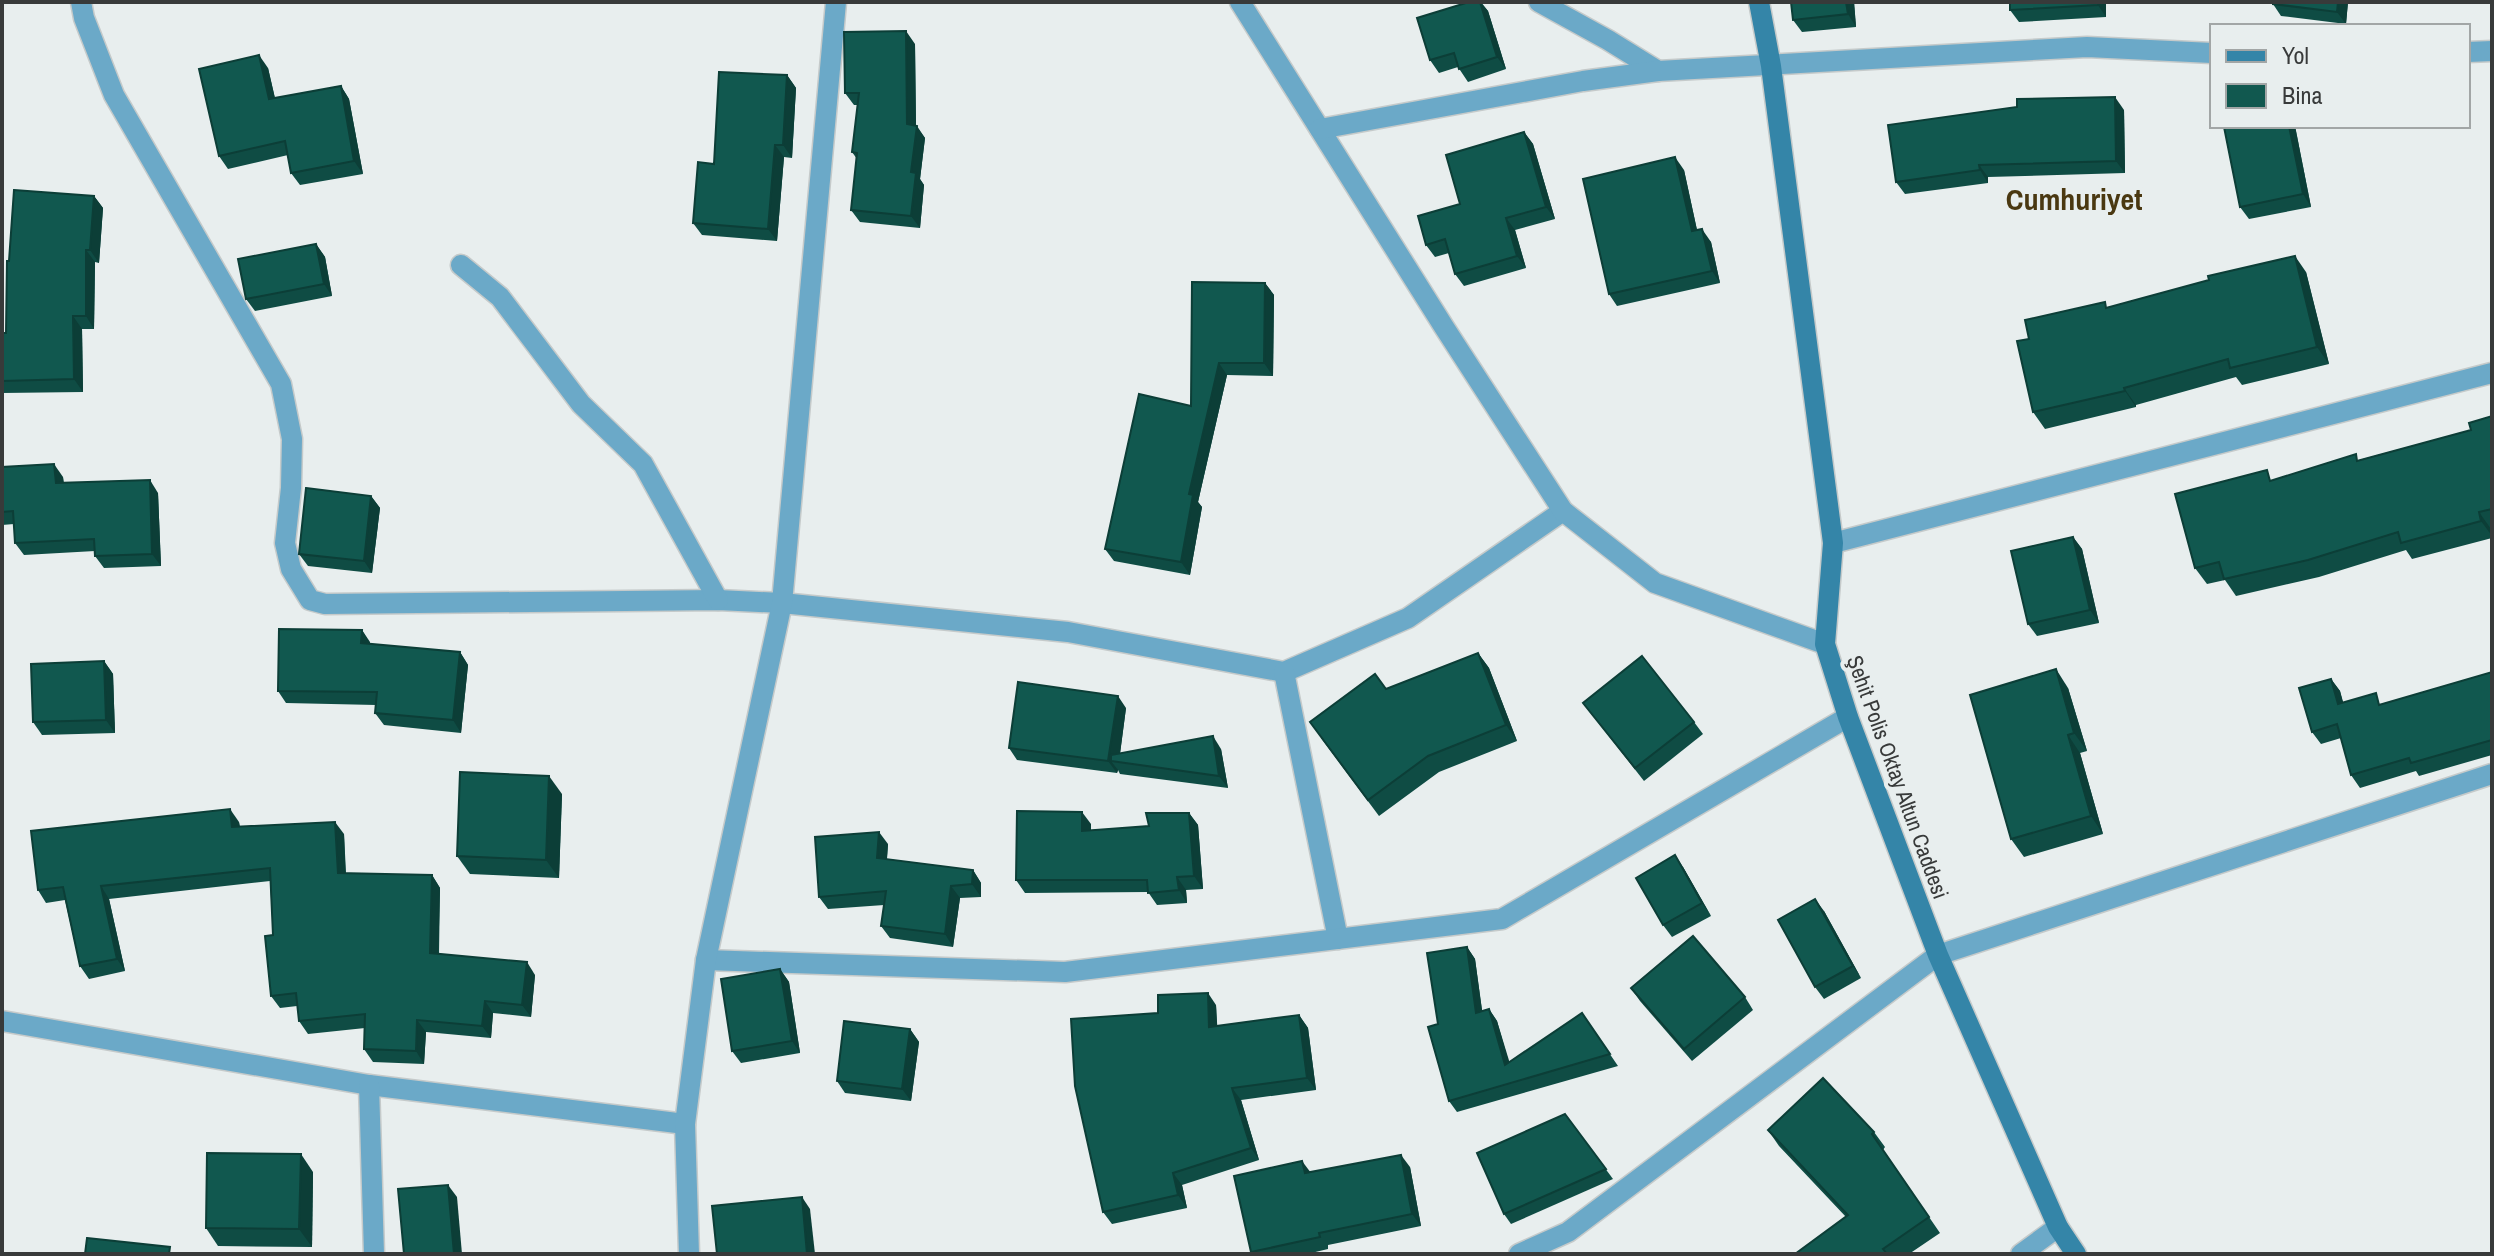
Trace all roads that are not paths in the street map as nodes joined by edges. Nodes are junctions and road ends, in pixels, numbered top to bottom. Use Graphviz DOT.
graph roads {
  1 [pos="81,2"];
  2 [pos="836,2"];
  3 [pos="1240,2"];
  4 [pos="1539,2"];
  5 [pos="1759,2"];
  6 [pos="2492,51"];
  7 [pos="2470,52"];
  8 [pos="2210,53"];
  9 [pos="1771,66"];
  10 [pos="1658,71"];
  11 [pos="1320,129"];
  12 [pos="461,265"];
  13 [pos="2492,373"];
  14 [pos="1563,511"];
  15 [pos="1833,543"];
  16 [pos="718,600"];
  17 [pos="782,603"];
  18 [pos="1825,644"];
  19 [pos="1284,672"];
  20 [pos="1848,717"];
  21 [pos="2492,774"];
  22 [pos="1338,939"];
  23 [pos="1938,955"];
  24 [pos="706,960"];
  25 [pos="2,1021"];
  26 [pos="369,1085"];
  27 [pos="685,1124"];
  28 [pos="2058,1227"];
  29 [pos="374,1254"];
  30 [pos="689,1254"];
  31 [pos="1519,1254"];
  32 [pos="2021,1254"];
  33 [pos="2076,1254"];
  1 -- 16 [label="street"];
  2 -- 17 [label="street"];
  3 -- 11 [label="street"];
  4 -- 10 [label="street"];
  5 -- 9 [label="street, Şehit Polis Oktay Altun Caddesi"];
  6 -- 7 [label="street"];
  8 -- 9 [label="street"];
  9 -- 10 [label="street"];
  9 -- 15 [label="street, Şehit Polis Oktay Altun Caddesi"];
  10 -- 11 [label="street"];
  11 -- 14 [label="street"];
  12 -- 16 [label="street"];
  13 -- 15 [label="street"];
  14 -- 18 [label="street"];
  14 -- 19 [label="street"];
  15 -- 18 [label="street, Şehit Polis Oktay Altun Caddesi"];
  16 -- 17 [label="street"];
  17 -- 19 [label="street"];
  17 -- 24 [label="street"];
  18 -- 20 [label="street, Şehit Polis Oktay Altun Caddesi"];
  19 -- 22 [label="street"];
  20 -- 22 [label="street"];
  20 -- 23 [label="street, Şehit Polis Oktay Altun Caddesi"];
  21 -- 23 [label="street"];
  22 -- 24 [label="street"];
  23 -- 28 [label="street, Şehit Polis Oktay Altun Caddesi"];
  23 -- 31 [label="street"];
  24 -- 27 [label="street"];
  25 -- 26 [label="street"];
  26 -- 27 [label="street"];
  26 -- 29 [label="street"];
  27 -- 30 [label="street"];
  28 -- 32 [label="street"];
  28 -- 33 [label="street, Şehit Polis Oktay Altun Caddesi"];
}
